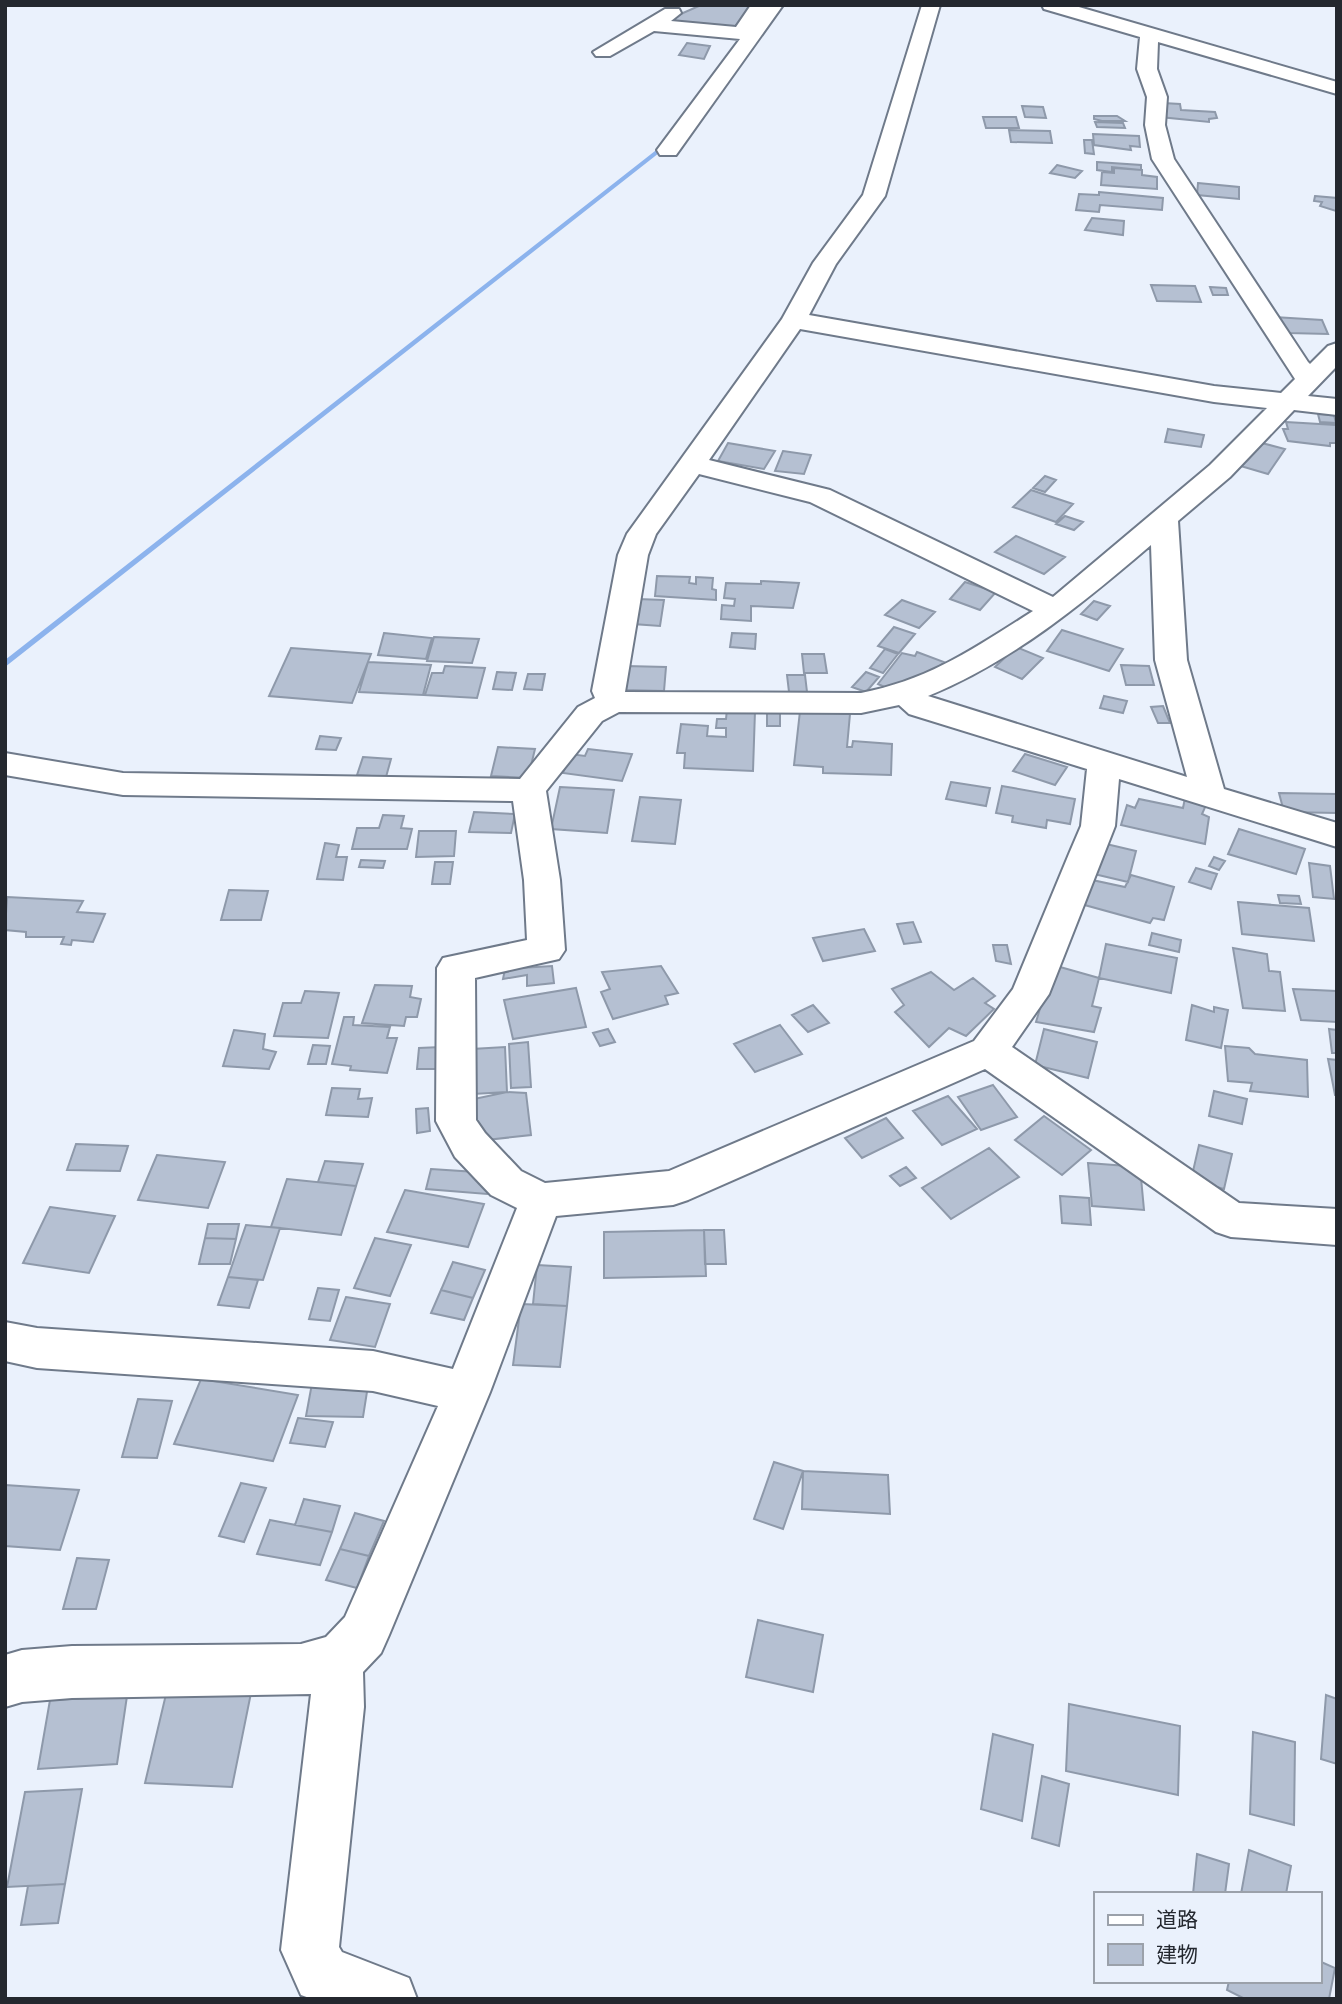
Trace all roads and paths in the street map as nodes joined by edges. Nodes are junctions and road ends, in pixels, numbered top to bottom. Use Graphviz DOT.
graph roads {
  1 [pos="686,5"];
  2 [pos="760,5"];
  3 [pos="774,5"];
  4 [pos="931,5"];
  5 [pos="1051,5"];
  6 [pos="652,25"];
  7 [pos="1159,36"];
  8 [pos="603,52"];
  9 [pos="1337,88"];
  10 [pos="668,150"];
  11 [pos="794,320"];
  12 [pos="1337,351"];
  13 [pos="1309,377"];
  14 [pos="1284,403"];
  15 [pos="1337,407"];
  16 [pos="692,464"];
  17 [pos="1164,519"];
  18 [pos="1056,610"];
  19 [pos="906,694"];
  20 [pos="613,702"];
  21 [pos="1104,763"];
  22 [pos="19,767"];
  23 [pos="529,790"];
  24 [pos="5,791"];
  25 [pos="1209,795"];
  26 [pos="1337,835"];
  27 [pos="988,1051"];
  28 [pos="541,1200"];
  29 [pos="1337,1227"];
  30 [pos="5,1341"];
  31 [pos="467,1392"];
  32 [pos="336,1660"];
  33 [pos="5,1681"];
  34 [pos="317,1986"];
  35 [pos="387,1999"];
  1 -- 6 [label="street"];
  2 -- 6 [label="street"];
  3 -- 10 [label="street"];
  4 -- 11 [label="street"];
  5 -- 7 [label="street"];
  6 -- 8 [label="street"];
  7 -- 9 [label="street"];
  7 -- 13 [label="street"];
  11 -- 14 [label="street"];
  11 -- 16 [label="street"];
  12 -- 13 [label="street"];
  13 -- 14 [label="street"];
  14 -- 15 [label="street"];
  14 -- 17 [label="street"];
  16 -- 18 [label="street"];
  16 -- 20 [label="street"];
  17 -- 18 [label="street"];
  17 -- 25 [label="street"];
  18 -- 19 [label="street"];
  19 -- 20 [label="street"];
  19 -- 21 [label="street"];
  20 -- 23 [label="street"];
  21 -- 25 [label="street"];
  21 -- 27 [label="street"];
  22 -- 23 [label="street"];
  22 -- 24 [label="street"];
  23 -- 28 [label="street"];
  25 -- 26 [label="street"];
  27 -- 28 [label="street"];
  27 -- 29 [label="street"];
  28 -- 31 [label="street"];
  30 -- 31 [label="street"];
  31 -- 32 [label="street"];
  32 -- 33 [label="street"];
  32 -- 34 [label="street"];
  34 -- 35 [label="street"];
}
